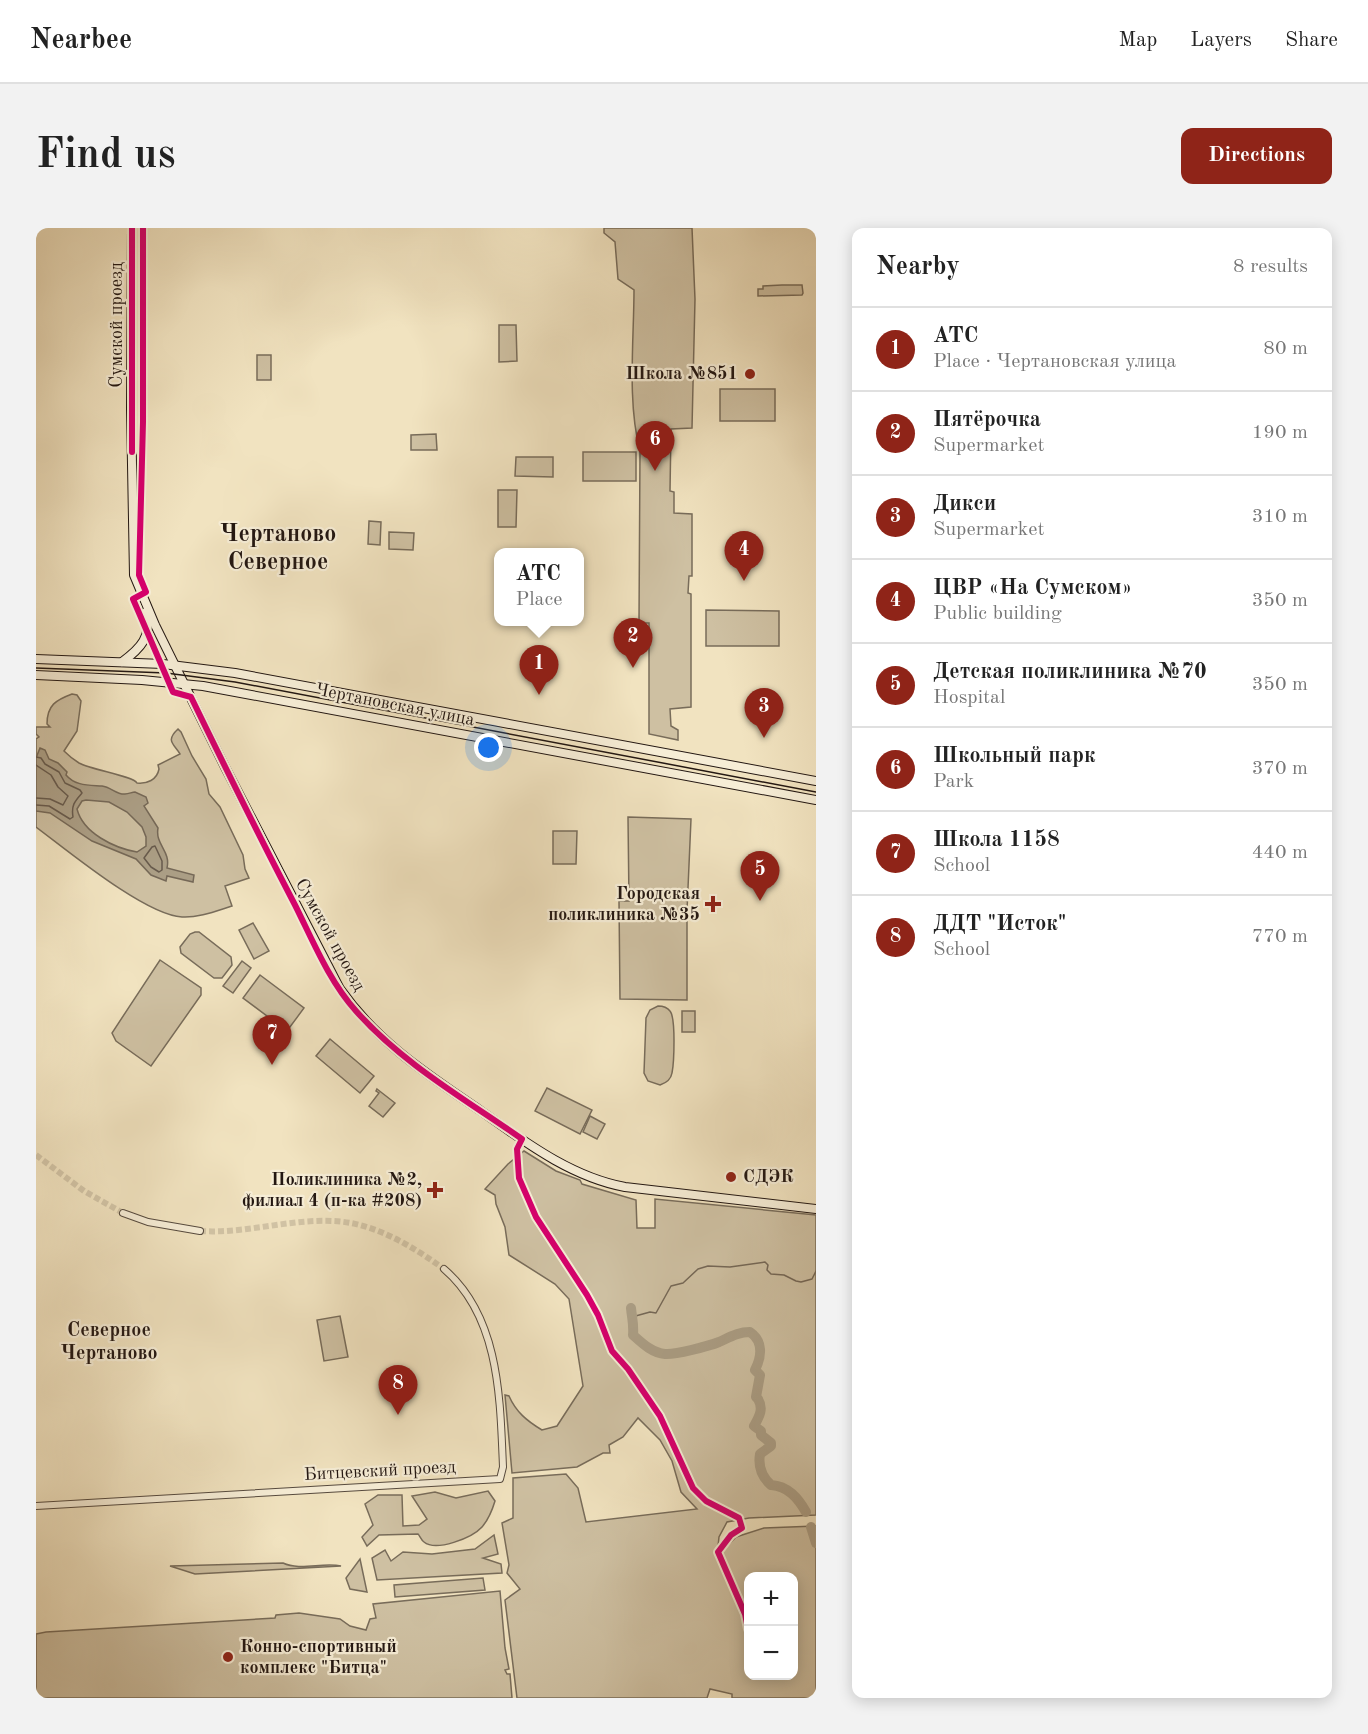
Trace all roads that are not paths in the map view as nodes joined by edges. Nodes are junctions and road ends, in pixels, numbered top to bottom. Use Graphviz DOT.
graph roads {
  1 [pos="132,228"];
  2 [pos="141,594"];
  3 [pos="39,659"];
  4 [pos="122,662"];
  5 [pos="175,665"];
  6 [pos="39,675"];
  7 [pos="184,684"];
  8 [pos="648,750"];
  9 [pos="679,755"];
  10 [pos="641,767"];
  11 [pos="675,773"];
  12 [pos="816,781"];
  13 [pos="816,800"];
  14 [pos="816,1209"];
  15 [pos="123,1213"];
  16 [pos="200,1231"];
  17 [pos="444,1269"];
  18 [pos="36,1506"];
  1 -- 2 [label="main road, Сумской проезд"];
  2 -- 4 [label="main road"];
  2 -- 5 [label="main road, Сумской проезд"];
  3 -- 4 [label="main road, Чертановская улица"];
  3 -- 6 [label="street"];
  4 -- 5 [label="main road, Чертановская улица"];
  5 -- 7 [label="main road, Сумской проезд"];
  5 -- 8 [label="main road, Чертановская улица"];
  6 -- 7 [label="main road, Чертановская улица"];
  7 -- 10 [label="main road, Чертановская улица"];
  7 -- 14 [label="main road, Сумской проезд"];
  8 -- 9 [label="main road, Чертановская улица"];
  8 -- 10 [label="main road"];
  9 -- 11 [label="main road"];
  9 -- 12 [label="main road, Чертановская улица"];
  10 -- 11 [label="main road, Чертановская улица"];
  11 -- 13 [label="main road, Чертановская улица"];
  15 -- 16 [label="street"];
  17 -- 18 [label="street, Битцевский проезд"];
}
